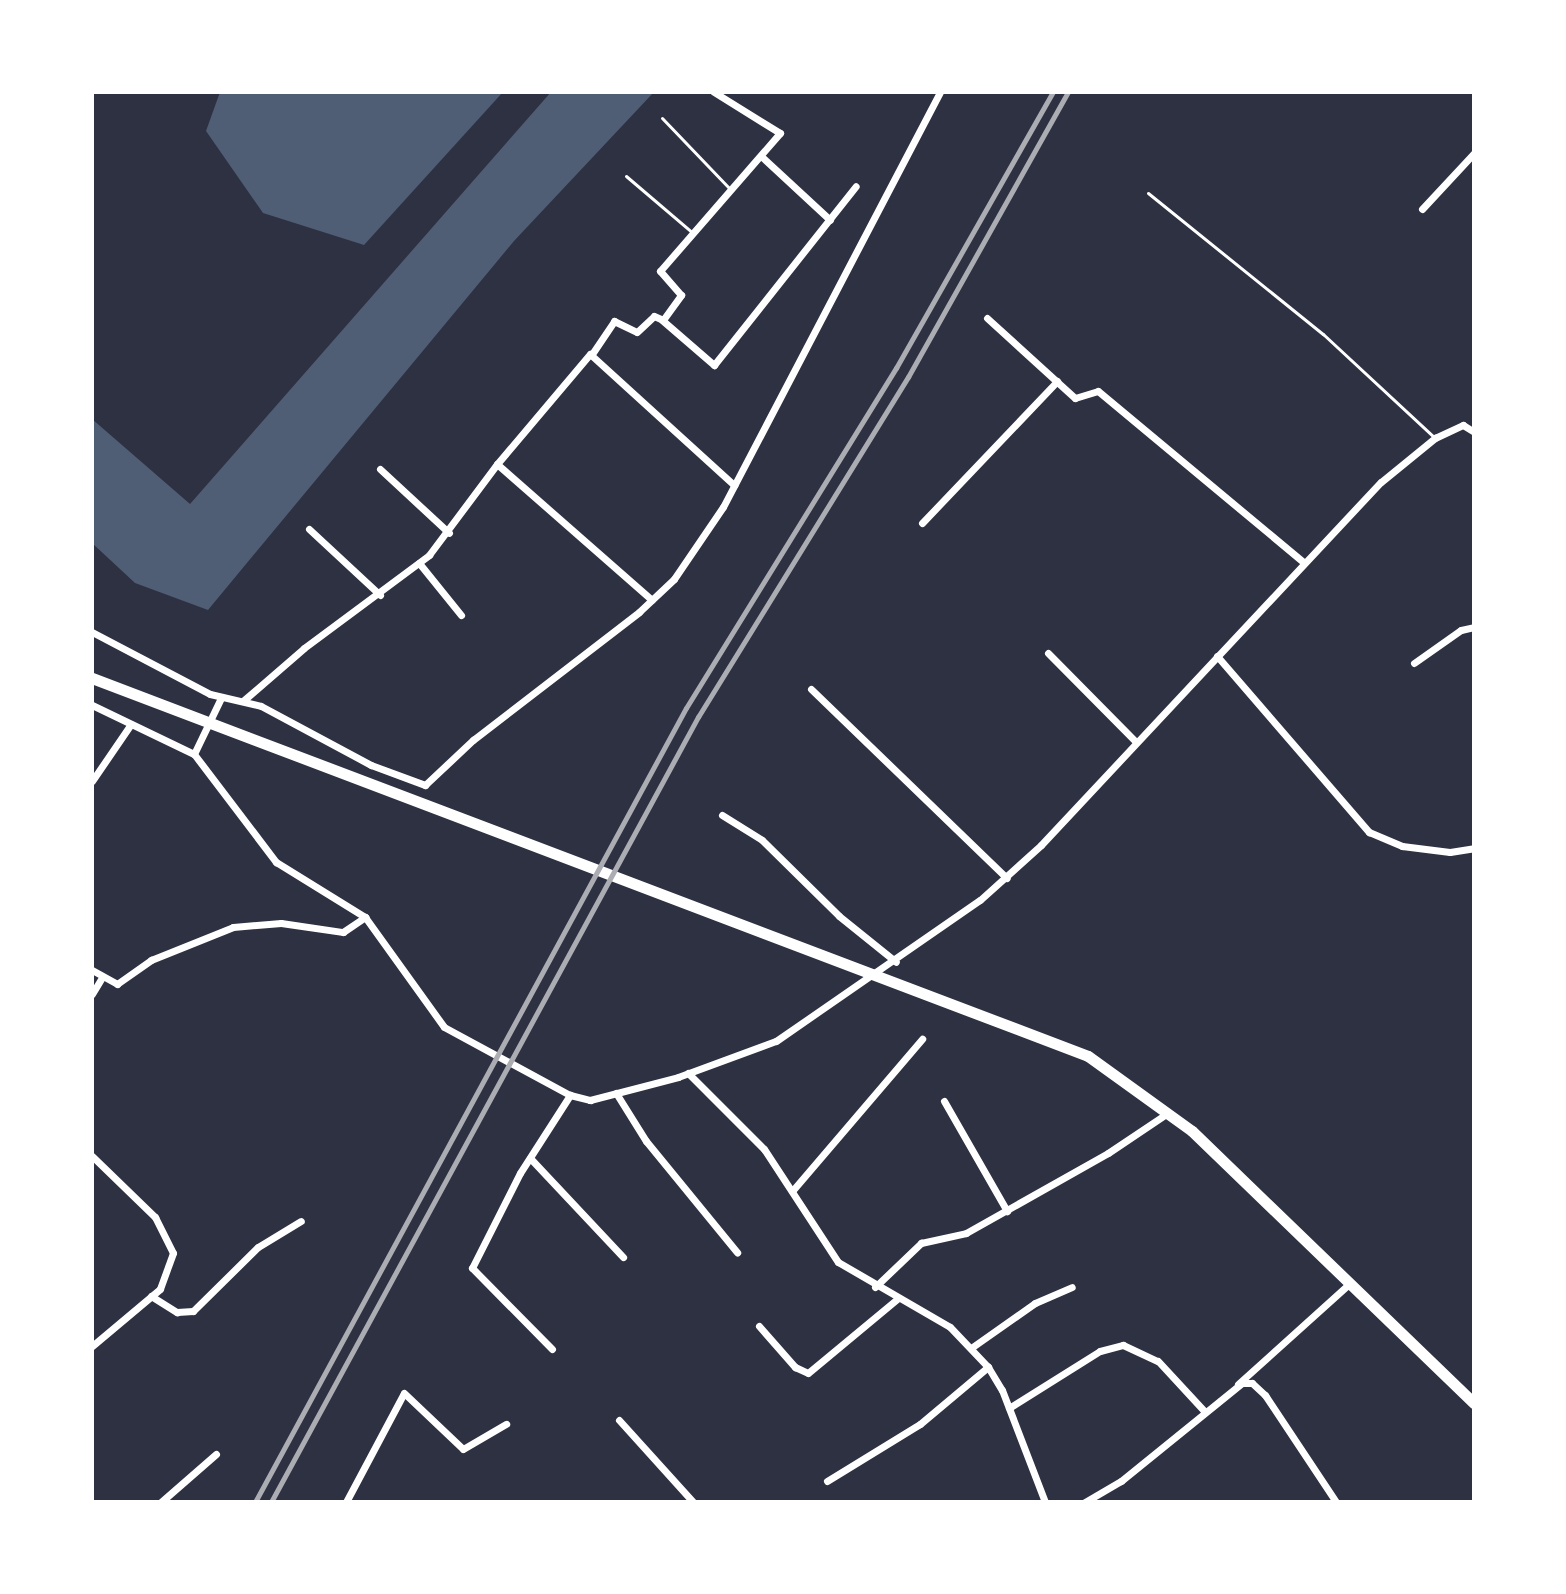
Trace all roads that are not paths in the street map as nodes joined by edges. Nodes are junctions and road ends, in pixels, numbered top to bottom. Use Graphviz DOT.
graph roads {
  1 [pos="714,92"];
  2 [pos="940,92"];
  3 [pos="662,118"];
  4 [pos="1474,153"];
  5 [pos="761,156"];
  6 [pos="626,176"];
  7 [pos="856,186"];
  8 [pos="731,190"];
  9 [pos="1148,193"];
  10 [pos="1422,209"];
  11 [pos="830,220"];
  12 [pos="693,233"];
  13 [pos="987,318"];
  14 [pos="662,320"];
  15 [pos="592,354"];
  16 [pos="1057,381"];
  17 [pos="1474,432"];
  18 [pos="1435,438"];
  19 [pos="497,464"];
  20 [pos="380,469"];
  21 [pos="734,485"];
  22 [pos="922,523"];
  23 [pos="309,529"];
  24 [pos="449,533"];
  25 [pos="1302,561"];
  26 [pos="419,563"];
  27 [pos="380,595"];
  28 [pos="652,600"];
  29 [pos="461,615"];
  30 [pos="1474,627"];
  31 [pos="92,632"];
  32 [pos="1048,653"];
  33 [pos="1217,656"];
  34 [pos="1414,663"];
  35 [pos="92,678"];
  36 [pos="811,689"];
  37 [pos="221,698"];
  38 [pos="244,700"];
  39 [pos="92,705"];
  40 [pos="131,724"];
  41 [pos="1136,742"];
  42 [pos="194,754"];
  43 [pos="92,781"];
  44 [pos="722,815"];
  45 [pos="1474,848"];
  46 [pos="1007,878"];
  47 [pos="365,917"];
  48 [pos="896,962"];
  49 [pos="92,970"];
  50 [pos="101,979"];
  51 [pos="92,994"];
  52 [pos="922,1039"];
  53 [pos="688,1073"];
  54 [pos="616,1093"];
  55 [pos="570,1095"];
  56 [pos="944,1101"];
  57 [pos="1169,1112"];
  58 [pos="92,1156"];
  59 [pos="530,1158"];
  60 [pos="793,1190"];
  61 [pos="1007,1211"];
  62 [pos="301,1221"];
  63 [pos="737,1252"];
  64 [pos="623,1257"];
  65 [pos="1350,1283"];
  66 [pos="875,1287"];
  67 [pos="1072,1287"];
  68 [pos="151,1296"];
  69 [pos="897,1299"];
  70 [pos="759,1326"];
  71 [pos="92,1346"];
  72 [pos="971,1348"];
  73 [pos="552,1349"];
  74 [pos="988,1367"];
  75 [pos="1235,1387"];
  76 [pos="1474,1403"];
  77 [pos="1009,1408"];
  78 [pos="1205,1412"];
  79 [pos="619,1420"];
  80 [pos="506,1424"];
  81 [pos="216,1454"];
  82 [pos="827,1481"];
  83 [pos="348,1498"];
  84 [pos="161,1502"];
  85 [pos="358,1502"];
  86 [pos="693,1502"];
  87 [pos="1045,1502"];
  88 [pos="1085,1502"];
  89 [pos="1336,1502"];
  1 -- 5 [label="street"];
  2 -- 21 [label="street"];
  3 -- 8 [label="lane"];
  4 -- 10 [label="street"];
  5 -- 8 [label="street"];
  5 -- 11 [label="street"];
  6 -- 12 [label="lane"];
  7 -- 11 [label="street"];
  8 -- 12 [label="street"];
  9 -- 18 [label="lane"];
  11 -- 14 [label="street"];
  12 -- 14 [label="street"];
  13 -- 16 [label="street"];
  14 -- 15 [label="street"];
  15 -- 19 [label="street"];
  15 -- 21 [label="street"];
  16 -- 22 [label="street"];
  16 -- 25 [label="street"];
  17 -- 18 [label="street"];
  18 -- 25 [label="street"];
  19 -- 24 [label="street"];
  19 -- 28 [label="street"];
  20 -- 24 [label="street"];
  21 -- 28 [label="street"];
  23 -- 27 [label="street"];
  24 -- 26 [label="street"];
  25 -- 33 [label="street"];
  26 -- 27 [label="street"];
  26 -- 29 [label="street"];
  27 -- 38 [label="street"];
  28 -- 38 [label="street"];
  30 -- 34 [label="street"];
  31 -- 37 [label="street"];
  32 -- 41 [label="street"];
  33 -- 41 [label="street"];
  33 -- 45 [label="street"];
  35 -- 57 [label="highway"];
  36 -- 46 [label="street"];
  37 -- 38 [label="street"];
  37 -- 42 [label="street"];
  39 -- 40 [label="street"];
  40 -- 42 [label="street"];
  40 -- 43 [label="street"];
  41 -- 46 [label="street"];
  42 -- 47 [label="street"];
  44 -- 48 [label="street"];
  46 -- 48 [label="street"];
  47 -- 50 [label="street"];
  47 -- 55 [label="street"];
  48 -- 53 [label="street"];
  49 -- 50 [label="street"];
  50 -- 51 [label="street"];
  52 -- 60 [label="street"];
  53 -- 54 [label="street"];
  53 -- 60 [label="street"];
  54 -- 55 [label="street"];
  54 -- 63 [label="street"];
  55 -- 59 [label="street"];
  56 -- 61 [label="street"];
  57 -- 61 [label="street"];
  57 -- 65 [label="highway"];
  58 -- 68 [label="street"];
  59 -- 64 [label="street"];
  59 -- 73 [label="street"];
  60 -- 66 [label="street"];
  61 -- 66 [label="street"];
  62 -- 68 [label="street"];
  65 -- 75 [label="street"];
  65 -- 76 [label="highway"];
  66 -- 69 [label="street"];
  67 -- 72 [label="street"];
  68 -- 71 [label="street"];
  69 -- 70 [label="street"];
  69 -- 72 [label="street"];
  72 -- 74 [label="street"];
  74 -- 77 [label="street"];
  74 -- 82 [label="street"];
  75 -- 78 [label="street"];
  75 -- 89 [label="street"];
  77 -- 78 [label="street"];
  77 -- 87 [label="street"];
  78 -- 88 [label="street"];
  79 -- 86 [label="street"];
  80 -- 83 [label="street"];
  81 -- 84 [label="street"];
  83 -- 85 [label="street"];
}
